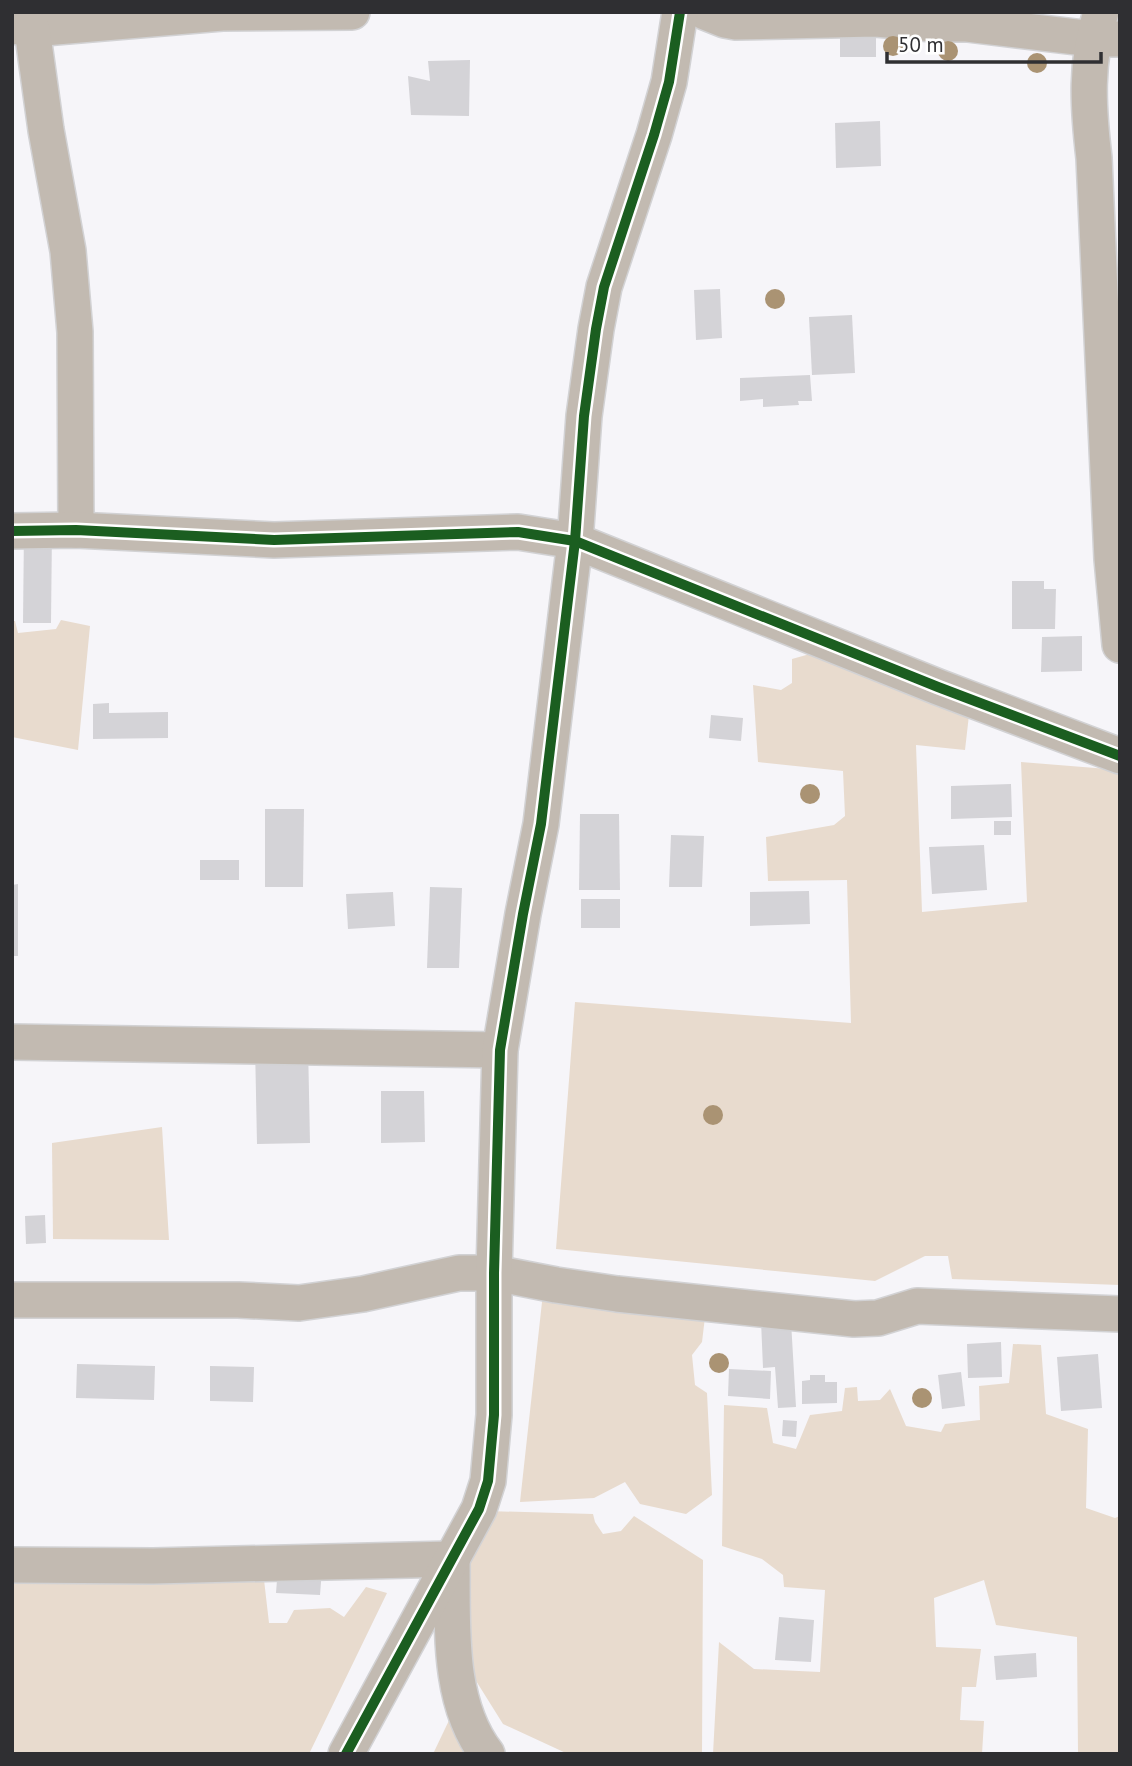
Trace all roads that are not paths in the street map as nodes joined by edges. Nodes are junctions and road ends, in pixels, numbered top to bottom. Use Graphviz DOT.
graph roads {
  1 [pos="352,12"];
  2 [pos="680,12"];
  3 [pos="705,12"];
  4 [pos="1101,26"];
  5 [pos="22,28"];
  6 [pos="76,530"];
  7 [pos="12,531"];
  8 [pos="575,541"];
  9 [pos="1120,645"];
  10 [pos="1120,757"];
  11 [pos="12,1042"];
  12 [pos="500,1050"];
  13 [pos="494,1273"];
  14 [pos="12,1300"];
  15 [pos="1120,1314"];
  16 [pos="452,1559"];
  17 [pos="12,1565"];
  18 [pos="346,1754"];
  19 [pos="488,1754"];
  1 -- 5 [label="street"];
  2 -- 8 [label="street"];
  3 -- 4 [label="street"];
  4 -- 9 [label="street"];
  5 -- 6 [label="street"];
  6 -- 7 [label="street"];
  6 -- 8 [label="street"];
  8 -- 10 [label="street"];
  8 -- 12 [label="street"];
  11 -- 12 [label="street"];
  12 -- 13 [label="street"];
  13 -- 14 [label="street"];
  13 -- 15 [label="street"];
  13 -- 16 [label="street"];
  16 -- 17 [label="street"];
  16 -- 18 [label="street"];
  16 -- 19 [label="street"];
}
